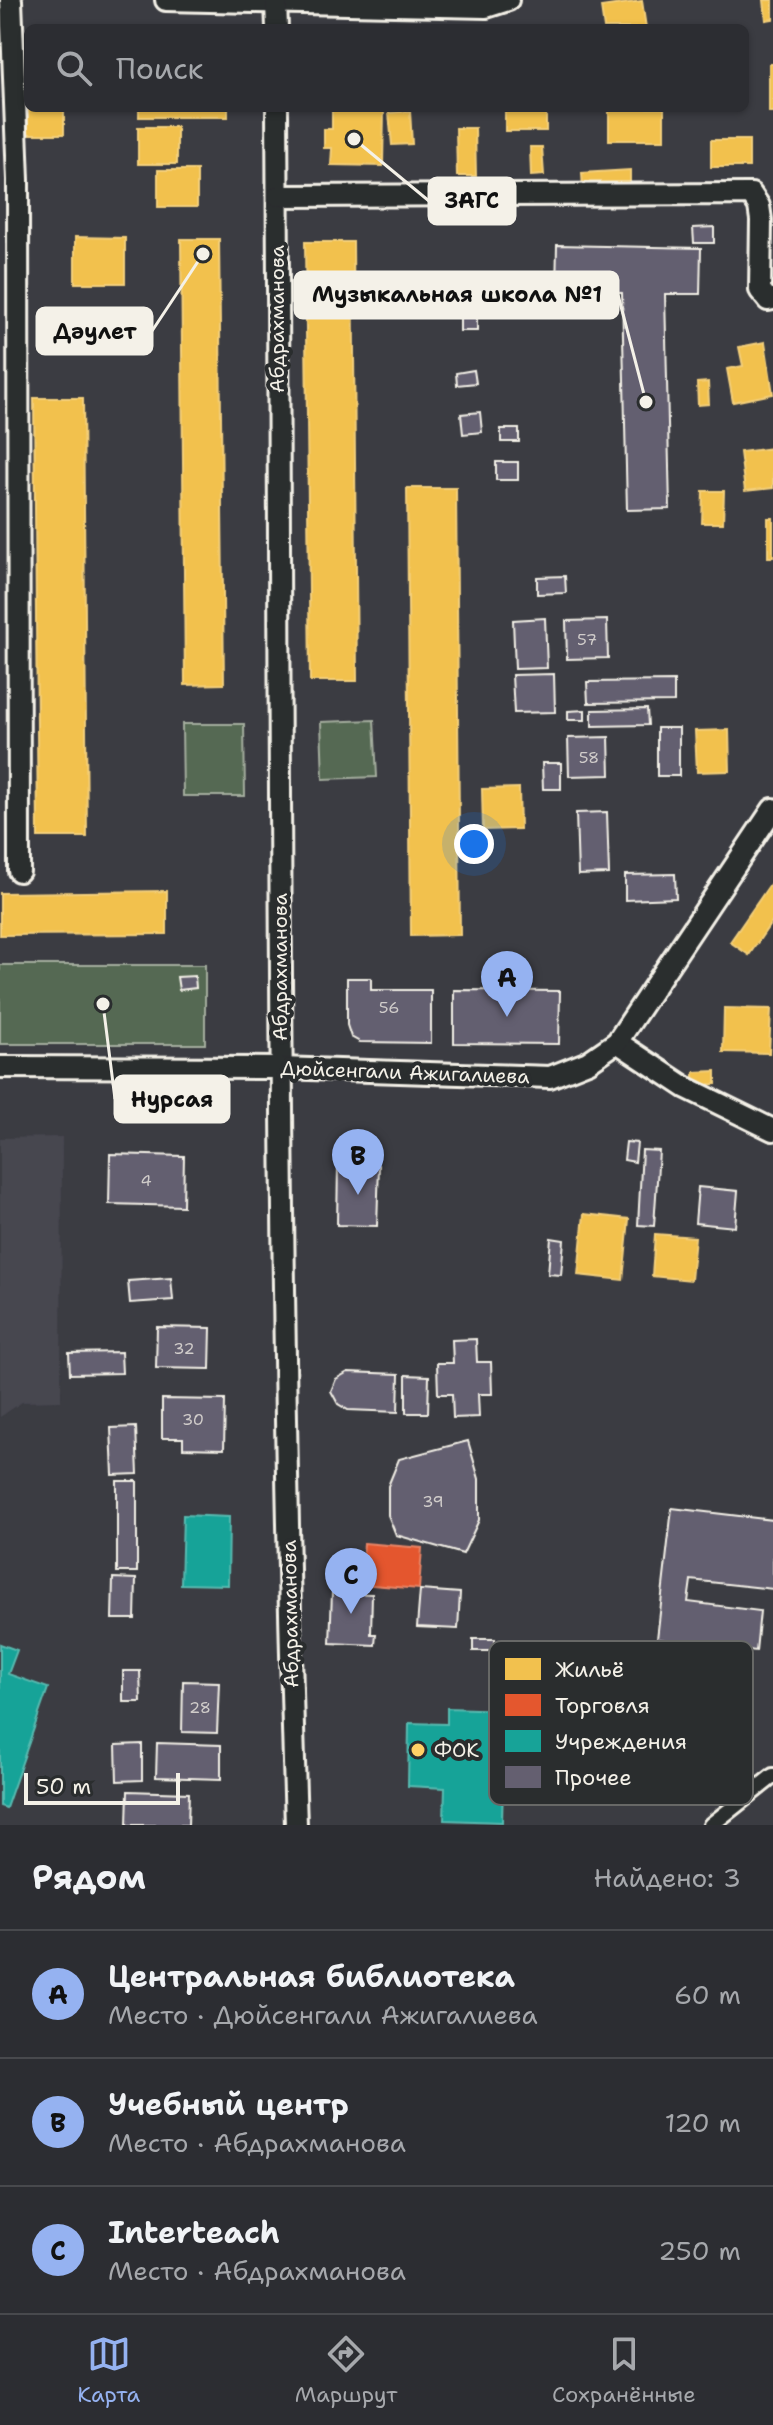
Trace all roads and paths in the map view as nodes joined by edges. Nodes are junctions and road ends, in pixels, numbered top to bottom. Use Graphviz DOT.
graph roads {
  1 [pos="11,0"];
  2 [pos="166,0"];
  3 [pos="193,0"];
  4 [pos="508,0"];
  5 [pos="276,2"];
  6 [pos="350,2"];
  7 [pos="277,24"];
  8 [pos="277,112"];
  9 [pos="278,196"];
  10 [pos="773,299"];
  11 [pos="773,809"];
  12 [pos="19,871"];
  13 [pos="617,1042"];
  14 [pos="0,1067"];
  15 [pos="280,1068"];
  16 [pos="773,1130"];
  17 [pos="773,1776"];
  18 [pos="753,1792"];
  19 [pos="736,1805"];
  20 [pos="296,1825"];
  21 [pos="711,1825"];
  1 -- 12 [label="street"];
  2 -- 3 [label="street"];
  3 -- 5 [label="street"];
  4 -- 6 [label="street"];
  5 -- 6 [label="street"];
  5 -- 7 [label="street"];
  8 -- 9 [label="street, Абдрахманова"];
  9 -- 10 [label="street"];
  9 -- 15 [label="street, Абдрахманова"];
  11 -- 13 [label="street, Дюйсенгали Ажигалиева"];
  13 -- 15 [label="street, Дюйсенгали Ажигалиева"];
  13 -- 16 [label="street"];
  14 -- 15 [label="street, Дюйсенгали Ажигалиева"];
  15 -- 20 [label="street, Абдрахманова"];
  17 -- 18 [label="street"];
  19 -- 21 [label="street"];
}
